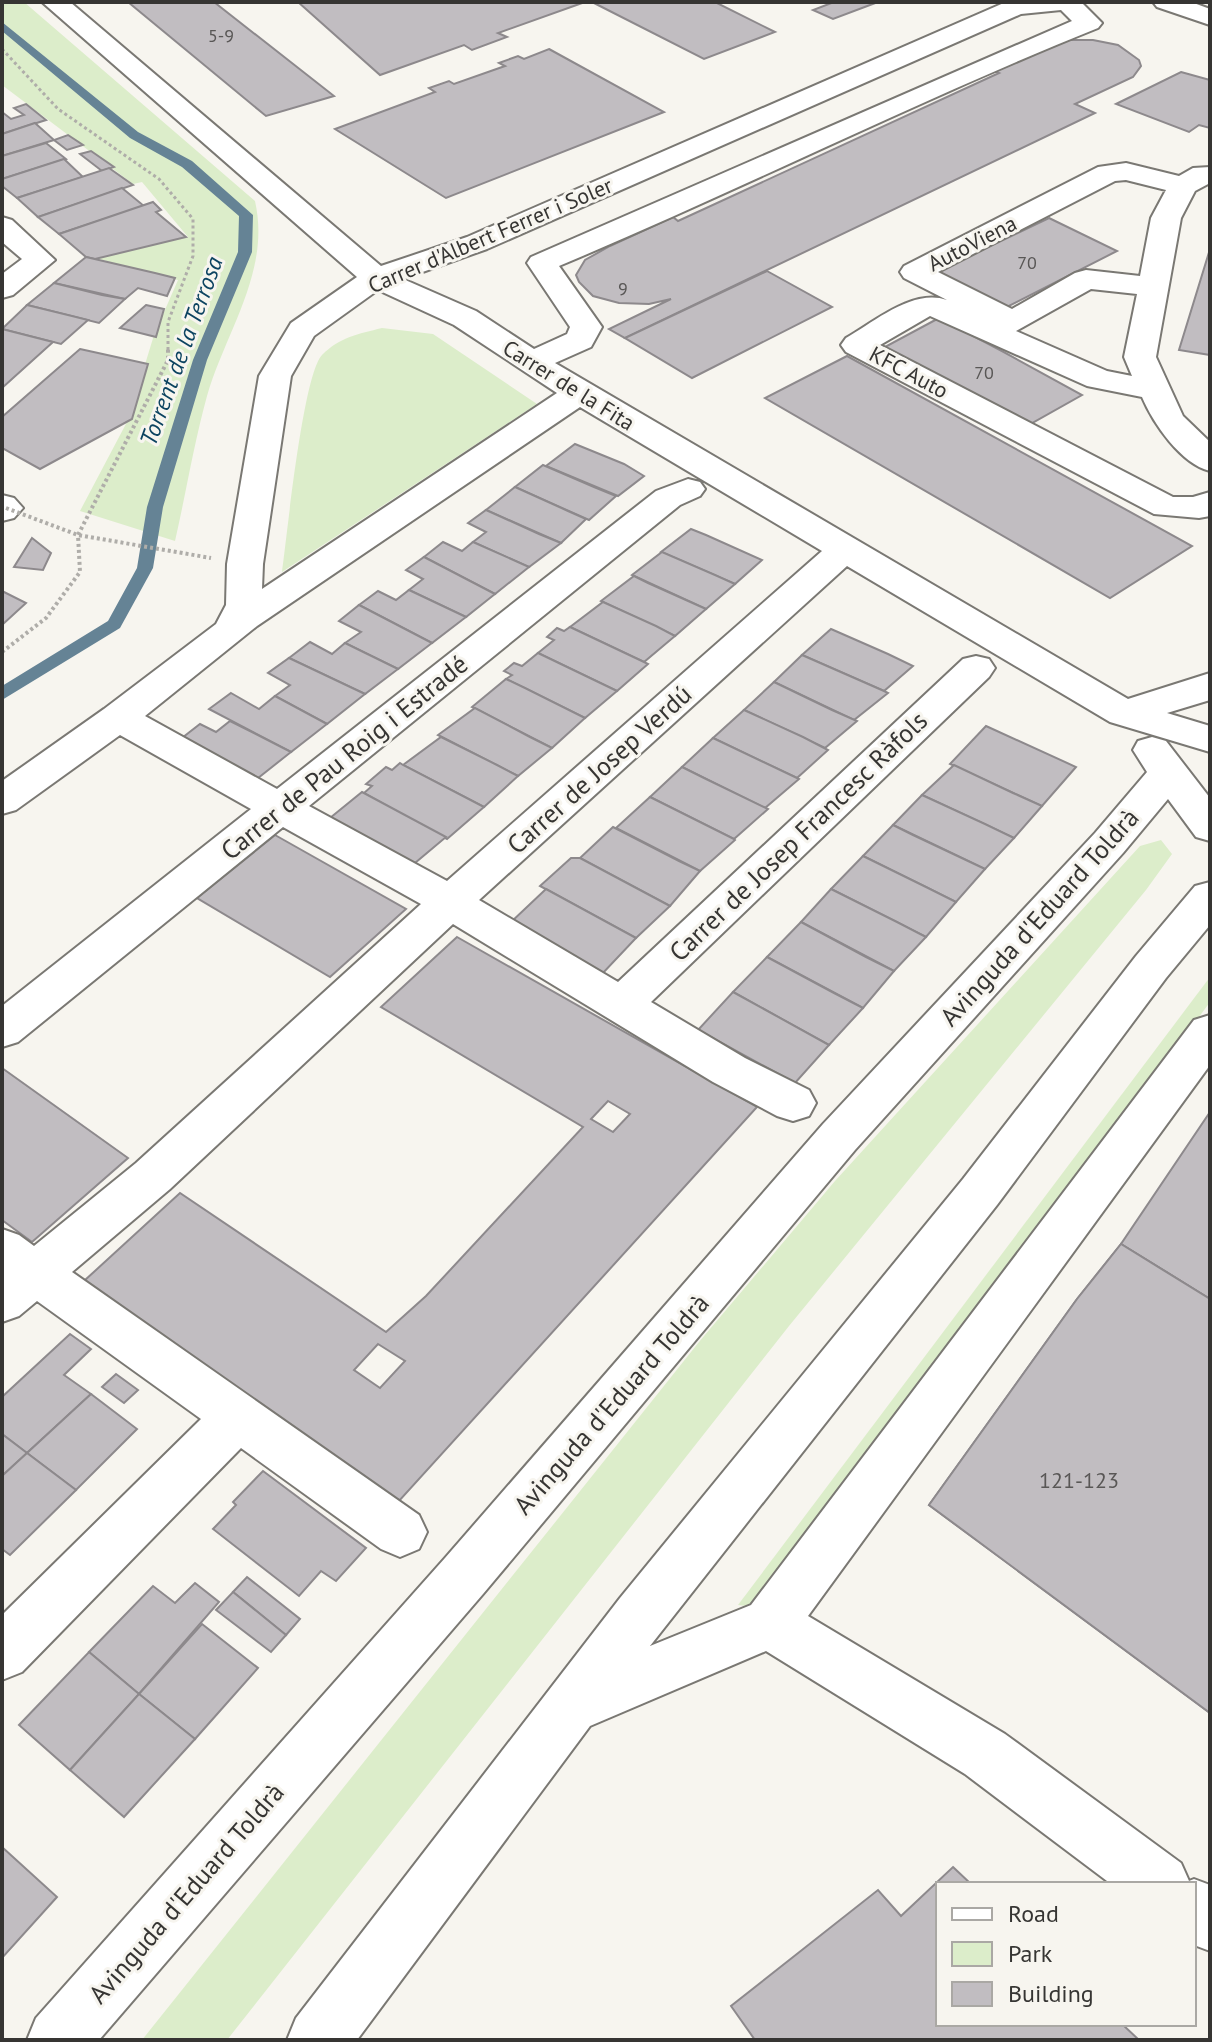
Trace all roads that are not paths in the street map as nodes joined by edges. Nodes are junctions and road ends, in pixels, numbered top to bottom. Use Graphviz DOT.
graph roads {
  1 [pos="55,2"];
  2 [pos="1067,2"];
  3 [pos="1166,2"];
  4 [pos="1185,2"];
  5 [pos="1018,4"];
  6 [pos="1210,6"];
  7 [pos="1210,17"];
  8 [pos="1196,181"];
  9 [pos="2,226"];
  10 [pos="376,278"];
  11 [pos="1154,287"];
  12 [pos="2,289"];
  13 [pos="530,363"];
  14 [pos="1156,390"];
  15 [pos="579,393"];
  16 [pos="1210,461"];
  17 [pos="688,489"];
  18 [pos="1210,502"];
  19 [pos="845,549"];
  20 [pos="231,631"];
  21 [pos="976,668"];
  22 [pos="1210,685"];
  23 [pos="1124,713"];
  24 [pos="118,718"];
  25 [pos="1210,739"];
  26 [pos="1169,772"];
  27 [pos="2,800"];
  28 [pos="281,808"];
  29 [pos="1210,827"];
  30 [pos="1210,897"];
  31 [pos="450,902"];
  32 [pos="621,1005"];
  33 [pos="2,1030"];
  34 [pos="1210,1032"];
  35 [pos="793,1103"];
  36 [pos="12,1274"];
  37 [pos="238,1416"];
  38 [pos="400,1532"];
  39 [pos="770,1623"];
  40 [pos="2,1653"];
  41 [pos="570,1707"];
  42 [pos="1157,1882"];
  43 [pos="58,2040"];
  44 [pos="318,2040"];
  1 -- 10 [label="street, Carrer de la Fita"];
  2 -- 5 [label="street, Carrer d'Albert Ferrer i Soler"];
  2 -- 13 [label="street"];
  3 -- 7 [label="street"];
  4 -- 6 [label="street"];
  5 -- 10 [label="street, Carrer d'Albert Ferrer i Soler"];
  8 -- 11 [label="street"];
  8 -- 11 [label="street, AutoViena"];
  9 -- 12 [label="street"];
  10 -- 13 [label="street, Carrer de la Fita"];
  10 -- 20 [label="street, Carrer d'Albert Ferrer i Soler"];
  11 -- 14 [label="street"];
  13 -- 15 [label="street, Carrer de la Fita"];
  14 -- 16 [label="street"];
  14 -- 18 [label="street, KFC Auto"];
  15 -- 19 [label="street, Carrer de la Fita"];
  15 -- 20 [label="street"];
  17 -- 28 [label="street, Carrer de Pau Roig i Estradé"];
  19 -- 23 [label="street, Carrer de la Fita"];
  19 -- 31 [label="street, Carrer de Josep Verdú"];
  20 -- 24 [label="street"];
  21 -- 32 [label="street, Carrer de Josep Francesc Ràfols"];
  22 -- 23 [label="street"];
  23 -- 25 [label="street, Carrer de la Fita"];
  23 -- 26 [label="street, Carrer de la Fita"];
  24 -- 27 [label="street"];
  24 -- 28 [label="street"];
  26 -- 29 [label="street, Carrer de la Fita"];
  26 -- 43 [label="street, Avinguda d'Eduard Toldrà"];
  28 -- 31 [label="street"];
  28 -- 33 [label="street, Carrer de Pau Roig i Estradé"];
  30 -- 41 [label="street"];
  31 -- 32 [label="street"];
  31 -- 36 [label="street, Carrer de Josep Verdú"];
  32 -- 35 [label="street"];
  34 -- 39 [label="street"];
  36 -- 37 [label="street"];
  37 -- 38 [label="street"];
  37 -- 40 [label="street"];
  39 -- 41 [label="street"];
  39 -- 42 [label="street"];
  41 -- 44 [label="street"];
}
